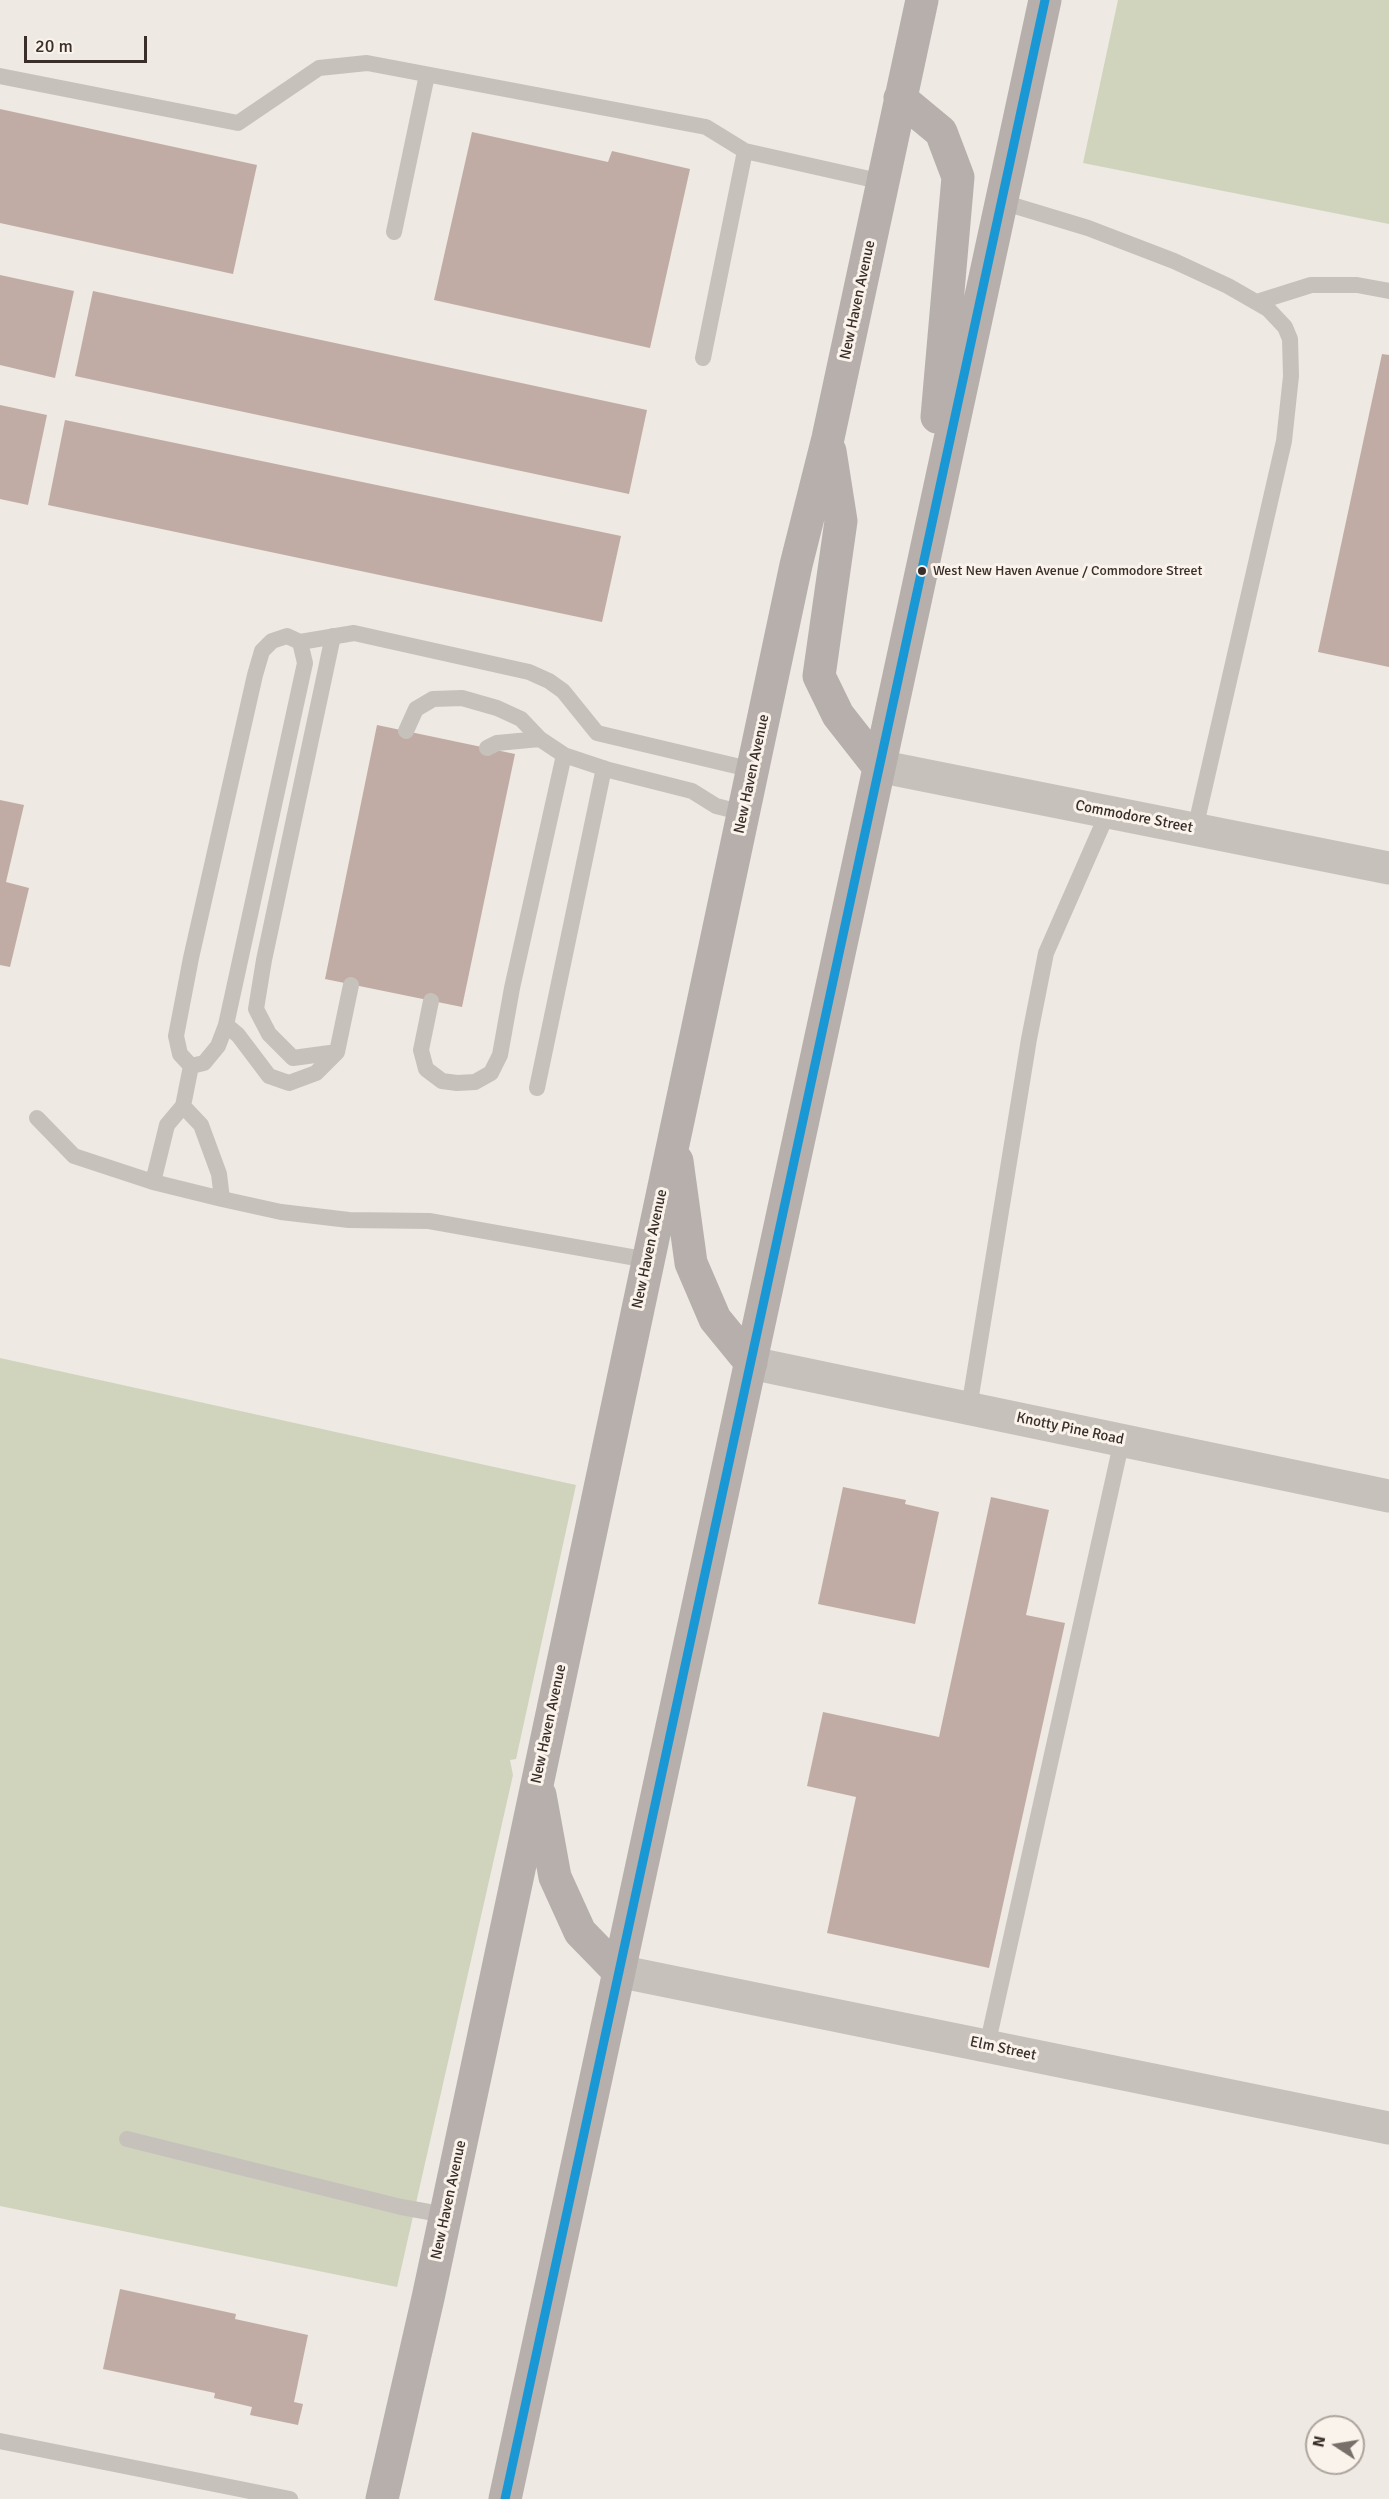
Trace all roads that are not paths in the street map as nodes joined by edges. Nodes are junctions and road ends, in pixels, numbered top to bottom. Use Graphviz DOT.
graph roads {
  1 [pos="922,0"];
  2 [pos="1045,0"];
  3 [pos="427,75"];
  4 [pos="0,76"];
  5 [pos="900,98"];
  6 [pos="745,151"];
  7 [pos="883,182"];
  8 [pos="1002,202"];
  9 [pos="394,232"];
  10 [pos="1389,291"];
  11 [pos="1257,302"];
  12 [pos="703,358"];
  13 [pos="828,438"];
  14 [pos="925,554"];
  15 [pos="333,636"];
  16 [pos="300,642"];
  17 [pos="406,731"];
  18 [pos="540,739"];
  19 [pos="487,748"];
  20 [pos="564,755"];
  21 [pos="878,766"];
  22 [pos="604,768"];
  23 [pos="753,770"];
  24 [pos="1108,812"];
  25 [pos="744,813"];
  26 [pos="1195,830"];
  27 [pos="1389,868"];
  28 [pos="351,985"];
  29 [pos="431,1001"];
  30 [pos="226,1025"];
  31 [pos="338,1052"];
  32 [pos="191,1066"];
  33 [pos="537,1088"];
  34 [pos="183,1106"];
  35 [pos="37,1118"];
  36 [pos="674,1138"];
  37 [pos="153,1182"];
  38 [pos="222,1199"];
  39 [pos="648,1260"];
  40 [pos="751,1362"];
  41 [pos="969,1408"];
  42 [pos="1122,1440"];
  43 [pos="1389,1496"];
  44 [pos="537,1779"];
  45 [pos="618,1971"];
  46 [pos="987,2046"];
  47 [pos="1389,2128"];
  48 [pos="127,2139"];
  49 [pos="446,2215"];
  50 [pos="0,2441"];
  51 [pos="290,2499"];
  52 [pos="382,2499"];
  53 [pos="505,2499"];
  1 -- 5 [label="main road, New Haven Avenue"];
  2 -- 8 [label="main road"];
  3 -- 4 [label="lane"];
  3 -- 6 [label="lane"];
  3 -- 9 [label="lane"];
  5 -- 7 [label="main road, New Haven Avenue"];
  5 -- 14 [label="main road"];
  6 -- 7 [label="lane"];
  6 -- 12 [label="lane"];
  7 -- 13 [label="main road, New Haven Avenue"];
  8 -- 11 [label="lane"];
  8 -- 14 [label="main road"];
  10 -- 11 [label="lane"];
  11 -- 26 [label="lane"];
  13 -- 21 [label="main road"];
  13 -- 23 [label="main road, New Haven Avenue"];
  14 -- 21 [label="main road"];
  15 -- 16 [label="lane"];
  15 -- 23 [label="lane"];
  15 -- 31 [label="lane"];
  16 -- 30 [label="lane"];
  16 -- 32 [label="lane"];
  17 -- 18 [label="lane"];
  18 -- 19 [label="lane"];
  18 -- 20 [label="lane"];
  20 -- 22 [label="lane"];
  20 -- 29 [label="lane"];
  21 -- 24 [label="street, Commodore Street"];
  21 -- 40 [label="main road"];
  22 -- 25 [label="lane"];
  22 -- 33 [label="lane"];
  23 -- 25 [label="main road, New Haven Avenue"];
  24 -- 26 [label="street, Commodore Street"];
  24 -- 41 [label="lane"];
  25 -- 36 [label="main road, New Haven Avenue"];
  26 -- 27 [label="street, Commodore Street"];
  28 -- 31 [label="lane"];
  30 -- 31 [label="lane"];
  30 -- 32 [label="lane"];
  32 -- 34 [label="lane"];
  34 -- 37 [label="lane"];
  34 -- 38 [label="lane"];
  35 -- 37 [label="lane"];
  36 -- 39 [label="main road, New Haven Avenue"];
  36 -- 40 [label="main road"];
  37 -- 38 [label="lane"];
  38 -- 39 [label="lane"];
  39 -- 44 [label="main road, New Haven Avenue"];
  40 -- 41 [label="street, Knotty Pine Road"];
  40 -- 45 [label="main road"];
  41 -- 42 [label="street, Knotty Pine Road"];
  42 -- 43 [label="street, Knotty Pine Road"];
  42 -- 46 [label="lane"];
  44 -- 45 [label="main road"];
  44 -- 49 [label="main road, New Haven Avenue"];
  45 -- 46 [label="street, Elm Street"];
  45 -- 53 [label="main road"];
  46 -- 47 [label="street, Elm Street"];
  48 -- 49 [label="lane"];
  49 -- 52 [label="main road, New Haven Avenue"];
  50 -- 51 [label="lane"];
}
